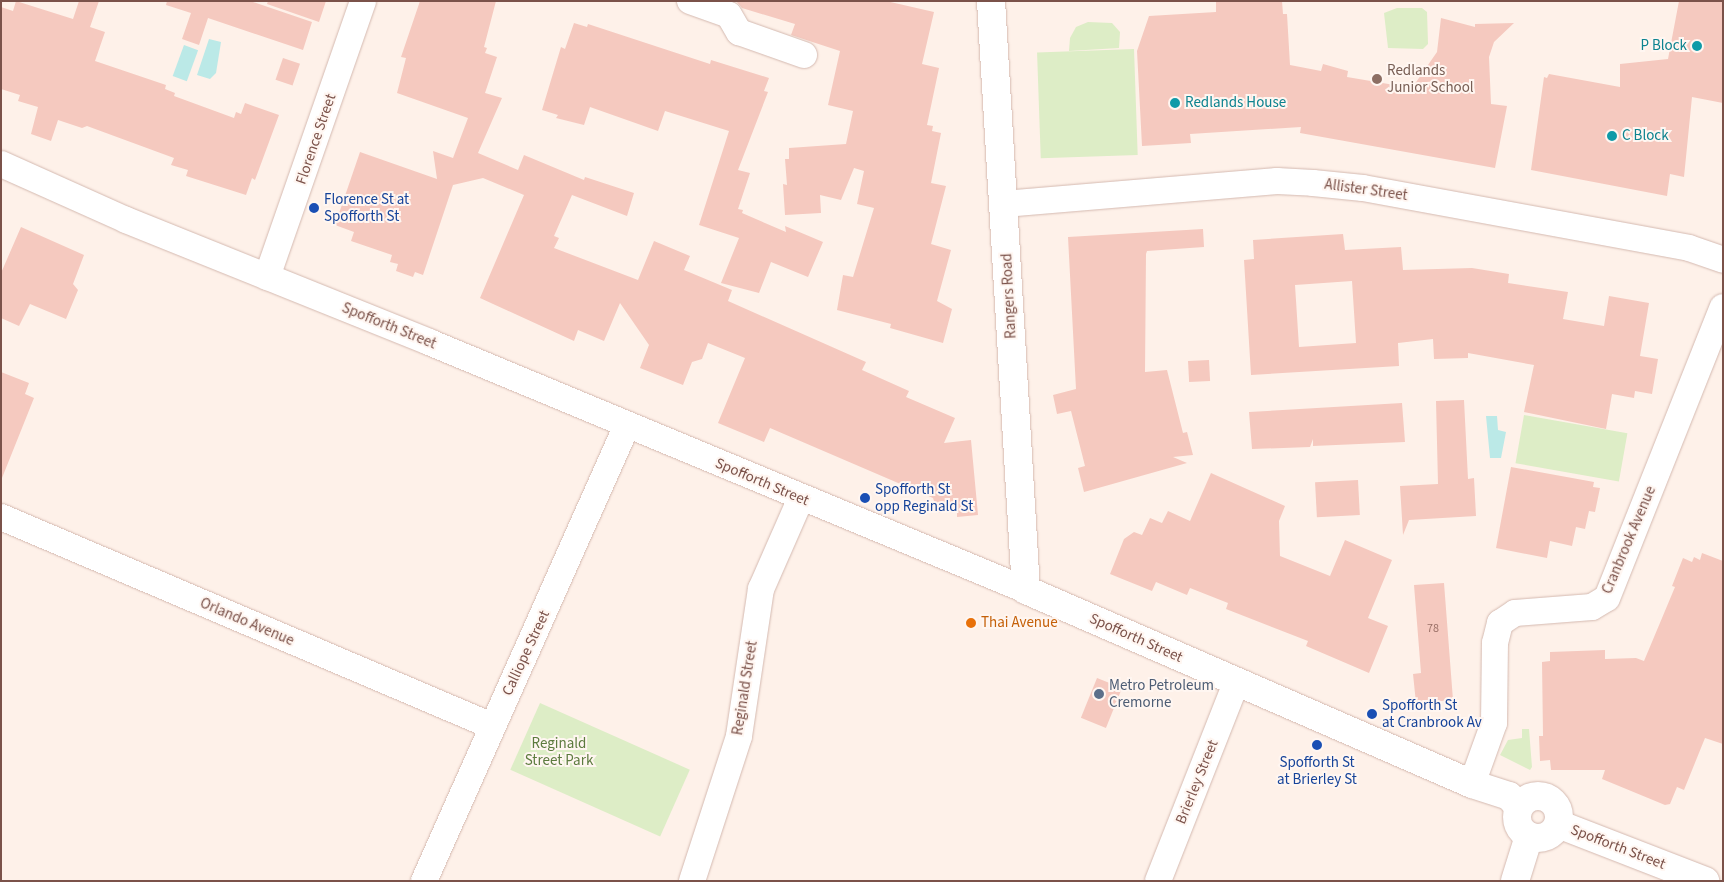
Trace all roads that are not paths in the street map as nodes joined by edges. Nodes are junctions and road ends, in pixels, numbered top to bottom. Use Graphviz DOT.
graph roads {
  1 [pos="363,1"];
  2 [pos="690,1"];
  3 [pos="991,1"];
  4 [pos="804,55"];
  5 [pos="1,164"];
  6 [pos="1004,204"];
  7 [pos="1723,260"];
  8 [pos="267,277"];
  9 [pos="1723,307"];
  10 [pos="627,424"];
  11 [pos="801,498"];
  12 [pos="1,517"];
  13 [pos="1026,590"];
  14 [pos="1236,683"];
  15 [pos="492,726"];
  16 [pos="1472,784"];
  17 [pos="1519,807"];
  18 [pos="1558,824"];
  19 [pos="1529,836"];
  20 [pos="424,881"];
  21 [pos="692,881"];
  22 [pos="1158,881"];
  23 [pos="1515,881"];
  24 [pos="1705,881"];
  1 -- 8 [label="street, Florence Street"];
  2 -- 4 [label="street"];
  3 -- 6 [label="main road, Rangers Road"];
  5 -- 8 [label="street, Spofforth Street"];
  6 -- 7 [label="street, Allister Street"];
  6 -- 13 [label="main road, Rangers Road"];
  8 -- 10 [label="street, Spofforth Street"];
  9 -- 16 [label="street, Cranbrook Avenue"];
  10 -- 11 [label="street, Spofforth Street"];
  10 -- 15 [label="street, Calliope Street"];
  11 -- 13 [label="street, Spofforth Street"];
  11 -- 21 [label="street, Reginald Street"];
  12 -- 15 [label="street, Orlando Avenue"];
  13 -- 14 [label="main road, Spofforth Street"];
  14 -- 16 [label="main road, Spofforth Street"];
  14 -- 22 [label="street, Brierley Street"];
  15 -- 20 [label="street, Calliope Street"];
  16 -- 17 [label="main road, Spofforth Street"];
  17 -- 18 [label="main road"];
  17 -- 19 [label="main road"];
  18 -- 19 [label="main road"];
  18 -- 24 [label="main road, Spofforth Street"];
  19 -- 23 [label="main road"];
}
